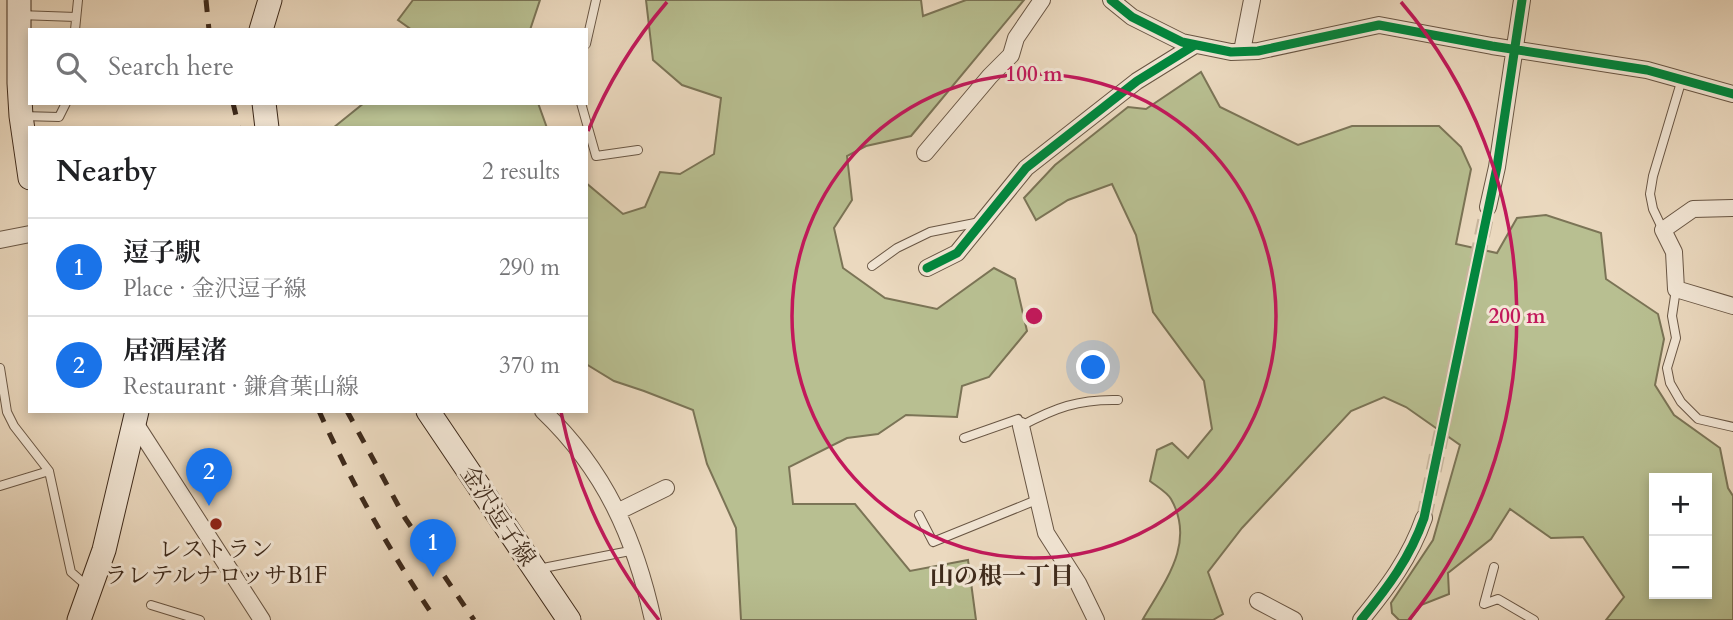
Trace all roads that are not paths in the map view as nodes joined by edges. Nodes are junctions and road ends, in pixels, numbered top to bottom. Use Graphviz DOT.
graph roads {
  1 [pos="78,0"];
  2 [pos="270,0"];
  3 [pos="596,0"];
  4 [pos="1042,0"];
  5 [pos="1111,0"];
  6 [pos="1252,0"];
  7 [pos="1522,0"];
  8 [pos="19,7"];
  9 [pos="76,17"];
  10 [pos="75,28"];
  11 [pos="262,28"];
  12 [pos="588,35"];
  13 [pos="1195,45"];
  14 [pos="1516,48"];
  15 [pos="1242,51"];
  16 [pos="1682,79"];
  17 [pos="1733,94"];
  18 [pos="65,105"];
  19 [pos="264,105"];
  20 [pos="582,105"];
  21 [pos="21,116"];
  22 [pos="60,117"];
  23 [pos="62,126"];
  24 [pos="267,126"];
  25 [pos="588,126"];
  26 [pos="588,128"];
  27 [pos="638,150"];
  28 [pos="925,153"];
  29 [pos="28,164"];
  30 [pos="1488,207"];
  31 [pos="1732,208"];
  32 [pos="983,221"];
  33 [pos="1663,230"];
  34 [pos="28,234"];
  35 [pos="0,240"];
  36 [pos="872,266"];
  37 [pos="927,268"];
  38 [pos="1676,289"];
  39 [pos="1733,306"];
  40 [pos="0,368"];
  41 [pos="1118,400"];
  42 [pos="429,413"];
  43 [pos="545,413"];
  44 [pos="133,415"];
  45 [pos="1021,426"];
  46 [pos="1733,427"];
  47 [pos="964,438"];
  48 [pos="49,471"];
  49 [pos="0,486"];
  50 [pos="666,488"];
  51 [pos="1039,499"];
  52 [pos="617,512"];
  53 [pos="919,515"];
  54 [pos="1424,518"];
  55 [pos="635,550"];
  56 [pos="1494,567"];
  57 [pos="534,569"];
  58 [pos="90,589"];
  59 [pos="1258,601"];
  60 [pos="151,605"];
  61 [pos="79,620"];
  62 [pos="200,620"];
  63 [pos="262,620"];
  64 [pos="569,620"];
  65 [pos="653,620"];
  66 [pos="1096,620"];
  67 [pos="1294,620"];
  68 [pos="1362,620"];
  69 [pos="1534,620"];
  1 -- 9 [label="lane"];
  2 -- 11 [label="main road"];
  3 -- 12 [label="lane"];
  4 -- 28 [label="street"];
  5 -- 13 [label="street"];
  6 -- 15 [label="street"];
  7 -- 14 [label="street"];
  8 -- 9 [label="lane"];
  8 -- 21 [label="main road"];
  9 -- 10 [label="lane"];
  13 -- 15 [label="street"];
  13 -- 32 [label="street"];
  14 -- 15 [label="street"];
  14 -- 16 [label="street"];
  14 -- 30 [label="street"];
  16 -- 17 [label="street"];
  16 -- 33 [label="lane"];
  18 -- 22 [label="lane"];
  19 -- 24 [label="main road"];
  20 -- 25 [label="lane"];
  21 -- 22 [label="lane"];
  21 -- 29 [label="main road"];
  22 -- 23 [label="lane"];
  26 -- 27 [label="lane"];
  31 -- 33 [label="street"];
  32 -- 36 [label="lane"];
  32 -- 37 [label="street"];
  33 -- 38 [label="street"];
  34 -- 35 [label="street"];
  38 -- 39 [label="street"];
  38 -- 46 [label="lane"];
  40 -- 48 [label="lane"];
  41 -- 45 [label="lane"];
  42 -- 57 [label="main road, 金沢逗子線"];
  43 -- 52 [label="street"];
  44 -- 58 [label="main road"];
  44 -- 63 [label="street"];
  45 -- 47 [label="lane"];
  45 -- 51 [label="street"];
  48 -- 49 [label="lane"];
  48 -- 58 [label="lane"];
  50 -- 52 [label="street"];
  51 -- 53 [label="lane"];
  51 -- 66 [label="street"];
  52 -- 55 [label="street"];
  54 -- 68 [label="street"];
  55 -- 57 [label="lane"];
  55 -- 65 [label="street"];
  56 -- 69 [label="lane"];
  57 -- 64 [label="main road, 金沢逗子線"];
  58 -- 61 [label="main road"];
  59 -- 67 [label="street"];
  60 -- 62 [label="lane"];
}
